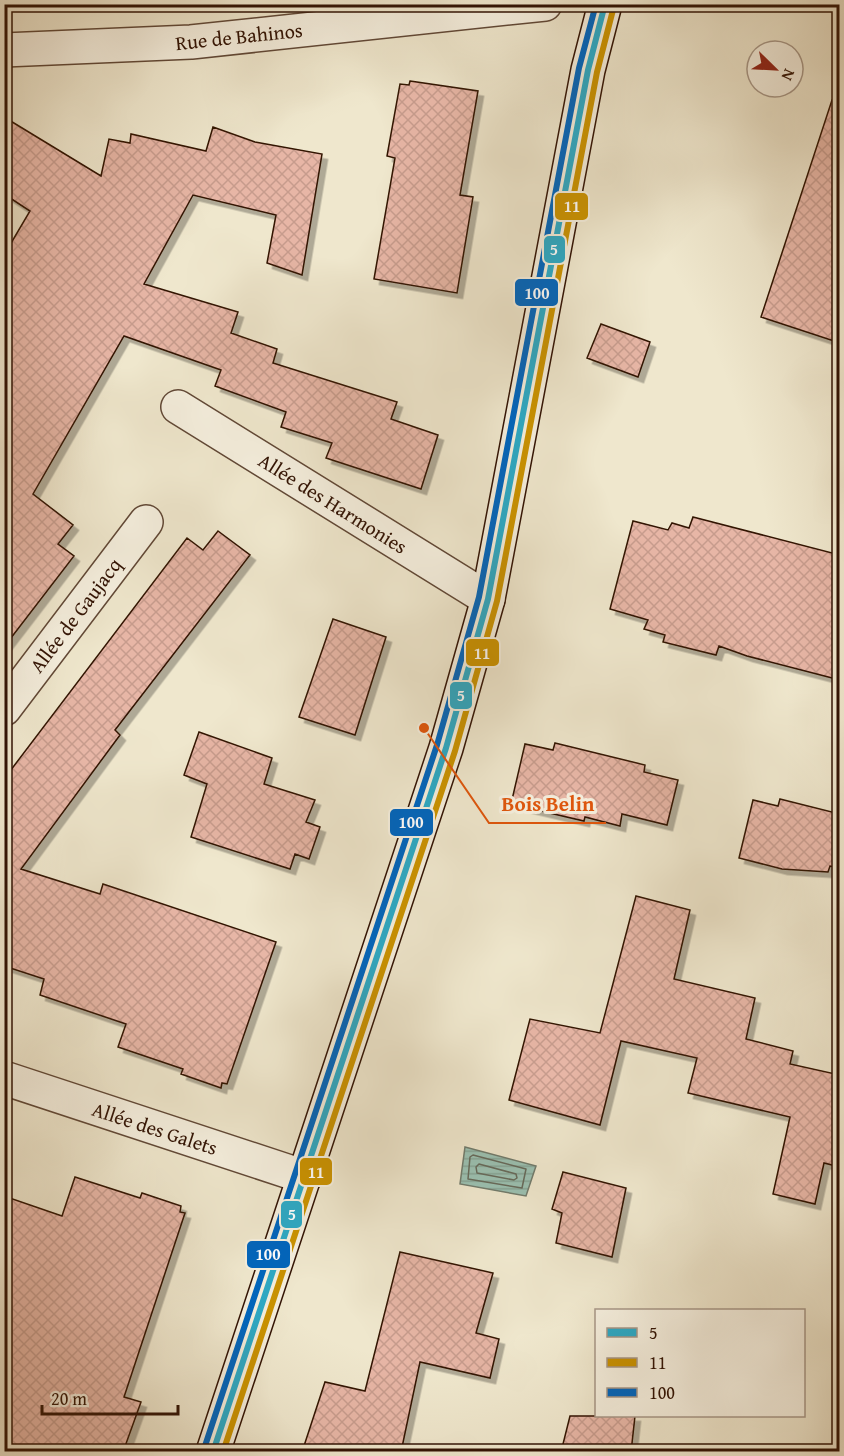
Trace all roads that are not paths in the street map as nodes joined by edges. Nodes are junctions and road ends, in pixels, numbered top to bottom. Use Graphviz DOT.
graph roads {
  1 [pos="545,4"];
  2 [pos="605,4"];
  3 [pos="4,50"];
  4 [pos="178,407"];
  5 [pos="146,522"];
  6 [pos="488,599"];
  7 [pos="4,709"];
  8 [pos="4,1078"];
  9 [pos="305,1177"];
  10 [pos="213,1452"];
  1 -- 3 [label="street, Rue de Bahinos"];
  2 -- 6 [label="street"];
  4 -- 6 [label="street, Allée des Harmonies"];
  5 -- 7 [label="street, Allée de Gaujacq"];
  6 -- 9 [label="street"];
  8 -- 9 [label="street, Allée des Galets"];
  9 -- 10 [label="street"];
}
